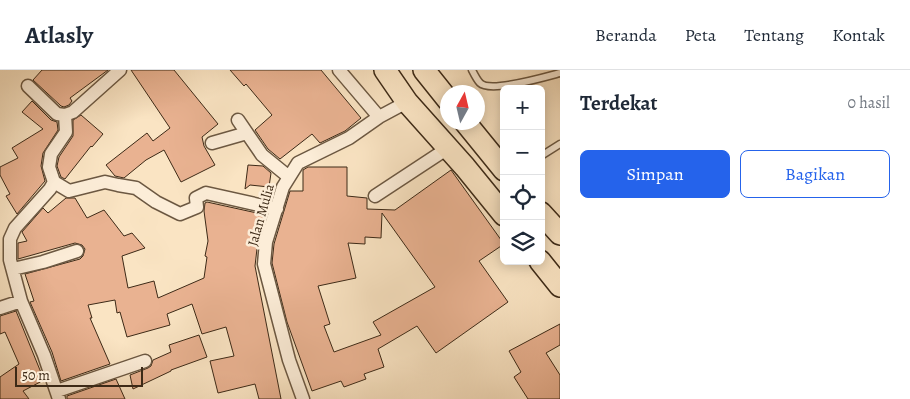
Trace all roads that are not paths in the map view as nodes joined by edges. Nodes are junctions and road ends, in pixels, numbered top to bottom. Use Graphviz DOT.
graph roads {
  1 [pos="120,70"];
  2 [pos="339,70"];
  3 [pos="412,70"];
  4 [pos="472,70"];
  5 [pos="385,71"];
  6 [pos="560,74"];
  7 [pos="429,77"];
  8 [pos="28,86"];
  9 [pos="440,90"];
  10 [pos="407,102"];
  11 [pos="65,115"];
  12 [pos="378,117"];
  13 [pos="238,120"];
  14 [pos="472,130"];
  15 [pos="247,133"];
  16 [pos="212,143"];
  17 [pos="560,144"];
  18 [pos="448,148"];
  19 [pos="545,153"];
  20 [pos="500,165"];
  21 [pos="289,177"];
  22 [pos="54,182"];
  23 [pos="375,196"];
  24 [pos="276,209"];
  25 [pos="500,210"];
  26 [pos="545,217"];
  27 [pos="560,234"];
  28 [pos="77,251"];
  29 [pos="543,265"];
  30 [pos="12,269"];
  31 [pos="560,286"];
  32 [pos="21,301"];
  33 [pos="0,308"];
  34 [pos="145,361"];
  35 [pos="58,395"];
  36 [pos="303,399"];
  1 -- 11 [label="street"];
  2 -- 12 [label="street"];
  3 -- 7 [label="main road"];
  4 -- 6 [label="lane"];
  5 -- 10 [label="main road"];
  7 -- 9 [label="main road"];
  8 -- 11 [label="street"];
  10 -- 12 [label="street, Jalan Mulia"];
  10 -- 18 [label="main road"];
  11 -- 22 [label="street"];
  12 -- 21 [label="street, Jalan Mulia"];
  13 -- 15 [label="street"];
  14 -- 20 [label="main road"];
  15 -- 16 [label="street"];
  15 -- 21 [label="street"];
  17 -- 19 [label="lane"];
  18 -- 23 [label="street"];
  18 -- 25 [label="main road"];
  21 -- 24 [label="street, Jalan Mulia"];
  22 -- 24 [label="street"];
  22 -- 30 [label="street"];
  24 -- 36 [label="street, Jalan Mulia"];
  26 -- 27 [label="main road"];
  28 -- 30 [label="street"];
  29 -- 31 [label="main road"];
  30 -- 32 [label="street"];
  32 -- 33 [label="street"];
  32 -- 35 [label="street"];
  34 -- 35 [label="street"];
}
